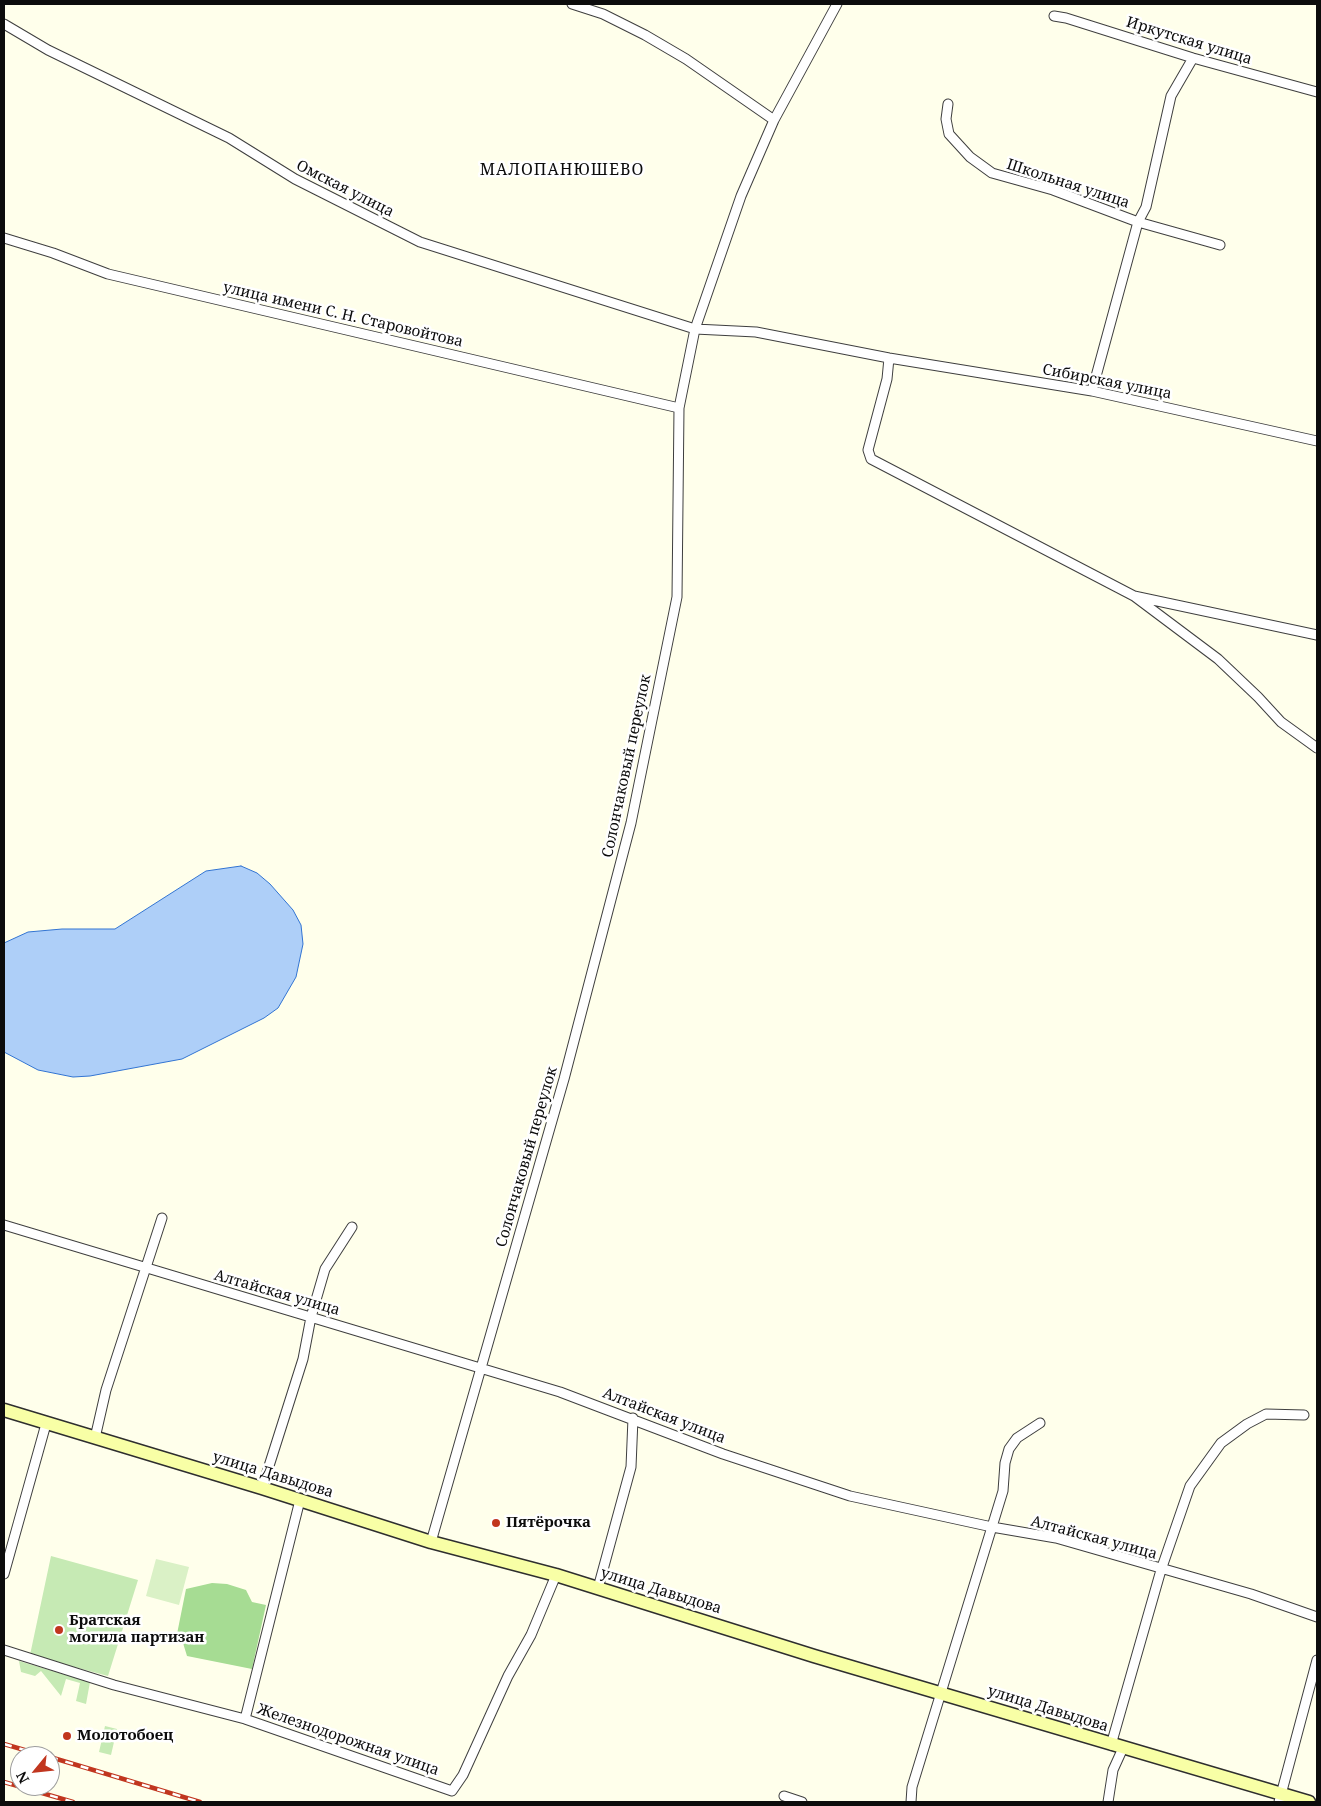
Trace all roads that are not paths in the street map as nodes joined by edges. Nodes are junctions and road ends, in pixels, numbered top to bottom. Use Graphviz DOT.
graph roads {
  1 [pos="572,4"];
  2 [pos="836,4"];
  3 [pos="1054,16"];
  4 [pos="4,24"];
  5 [pos="1193,58"];
  6 [pos="1317,92"];
  7 [pos="948,104"];
  8 [pos="774,120"];
  9 [pos="1138,222"];
  10 [pos="4,238"];
  11 [pos="1220,245"];
  12 [pos="695,329"];
  13 [pos="889,358"];
  14 [pos="1092,390"];
  15 [pos="679,408"];
  16 [pos="1317,441"];
  17 [pos="1134,596"];
  18 [pos="1317,633"];
  19 [pos="1317,748"];
  20 [pos="162,1218"];
  21 [pos="4,1225"];
  22 [pos="352,1227"];
  23 [pos="145,1269"];
  24 [pos="311,1317"];
  25 [pos="481,1370"];
  26 [pos="4,1410"];
  27 [pos="1304,1415"];
  28 [pos="633,1418"];
  29 [pos="1040,1422"];
  30 [pos="46,1424"];
  31 [pos="95,1438"];
  32 [pos="262,1488"];
  33 [pos="300,1500"];
  34 [pos="992,1527"];
  35 [pos="431,1542"];
  36 [pos="1161,1570"];
  37 [pos="4,1574"];
  38 [pos="556,1575"];
  39 [pos="598,1588"];
  40 [pos="1317,1618"];
  41 [pos="4,1650"];
  42 [pos="1317,1660"];
  43 [pos="940,1693"];
  44 [pos="245,1719"];
  45 [pos="1117,1746"];
  46 [pos="784,1796"];
  47 [pos="1280,1798"];
  48 [pos="802,1802"];
  49 [pos="911,1802"];
  50 [pos="1108,1802"];
  51 [pos="1309,1802"];
  1 -- 8 [label="street"];
  2 -- 8 [label="street, Солончаковый переулок"];
  3 -- 5 [label="street, Иркутская улица"];
  4 -- 12 [label="street, Омская улица"];
  5 -- 6 [label="street, Иркутская улица"];
  5 -- 9 [label="street"];
  7 -- 9 [label="street, Школьная улица"];
  8 -- 12 [label="street, Солончаковый переулок"];
  9 -- 11 [label="street, Школьная улица"];
  9 -- 14 [label="street"];
  10 -- 15 [label="street, улица имени С. Н. Старовойтова"];
  12 -- 13 [label="street, Сибирская улица"];
  12 -- 15 [label="street, Солончаковый переулок"];
  13 -- 14 [label="street, Сибирская улица"];
  13 -- 17 [label="street"];
  14 -- 16 [label="street, Сибирская улица"];
  15 -- 25 [label="street, Солончаковый переулок"];
  17 -- 18 [label="street"];
  17 -- 19 [label="street"];
  20 -- 23 [label="street"];
  21 -- 23 [label="street, Алтайская улица"];
  22 -- 24 [label="street"];
  23 -- 24 [label="street, Алтайская улица"];
  23 -- 31 [label="street"];
  24 -- 25 [label="street, Алтайская улица"];
  24 -- 32 [label="street"];
  25 -- 28 [label="street, Алтайская улица"];
  25 -- 35 [label="street, Солончаковый переулок"];
  26 -- 30 [label="main road, улица Давыдова"];
  27 -- 36 [label="street"];
  28 -- 34 [label="street, Алтайская улица"];
  28 -- 39 [label="street"];
  29 -- 34 [label="street"];
  30 -- 31 [label="main road, улица Давыдова"];
  30 -- 37 [label="street"];
  31 -- 32 [label="main road, улица Давыдова"];
  32 -- 33 [label="main road, улица Давыдова"];
  33 -- 35 [label="main road, улица Давыдова"];
  33 -- 44 [label="street"];
  34 -- 36 [label="street, Алтайская улица"];
  34 -- 43 [label="street"];
  35 -- 38 [label="main road, улица Давыдова"];
  36 -- 40 [label="street, Алтайская улица"];
  36 -- 45 [label="street"];
  38 -- 39 [label="main road, улица Давыдова"];
  38 -- 44 [label="street, Железнодорожная улица"];
  39 -- 43 [label="main road, улица Давыдова"];
  41 -- 44 [label="street, Железнодорожная улица"];
  42 -- 47 [label="street"];
  43 -- 45 [label="main road, улица Давыдова"];
  43 -- 49 [label="street"];
  45 -- 47 [label="main road, улица Давыдова"];
  45 -- 50 [label="street"];
  46 -- 48 [label="street"];
  47 -- 51 [label="main road, улица Давыдова"];
}
